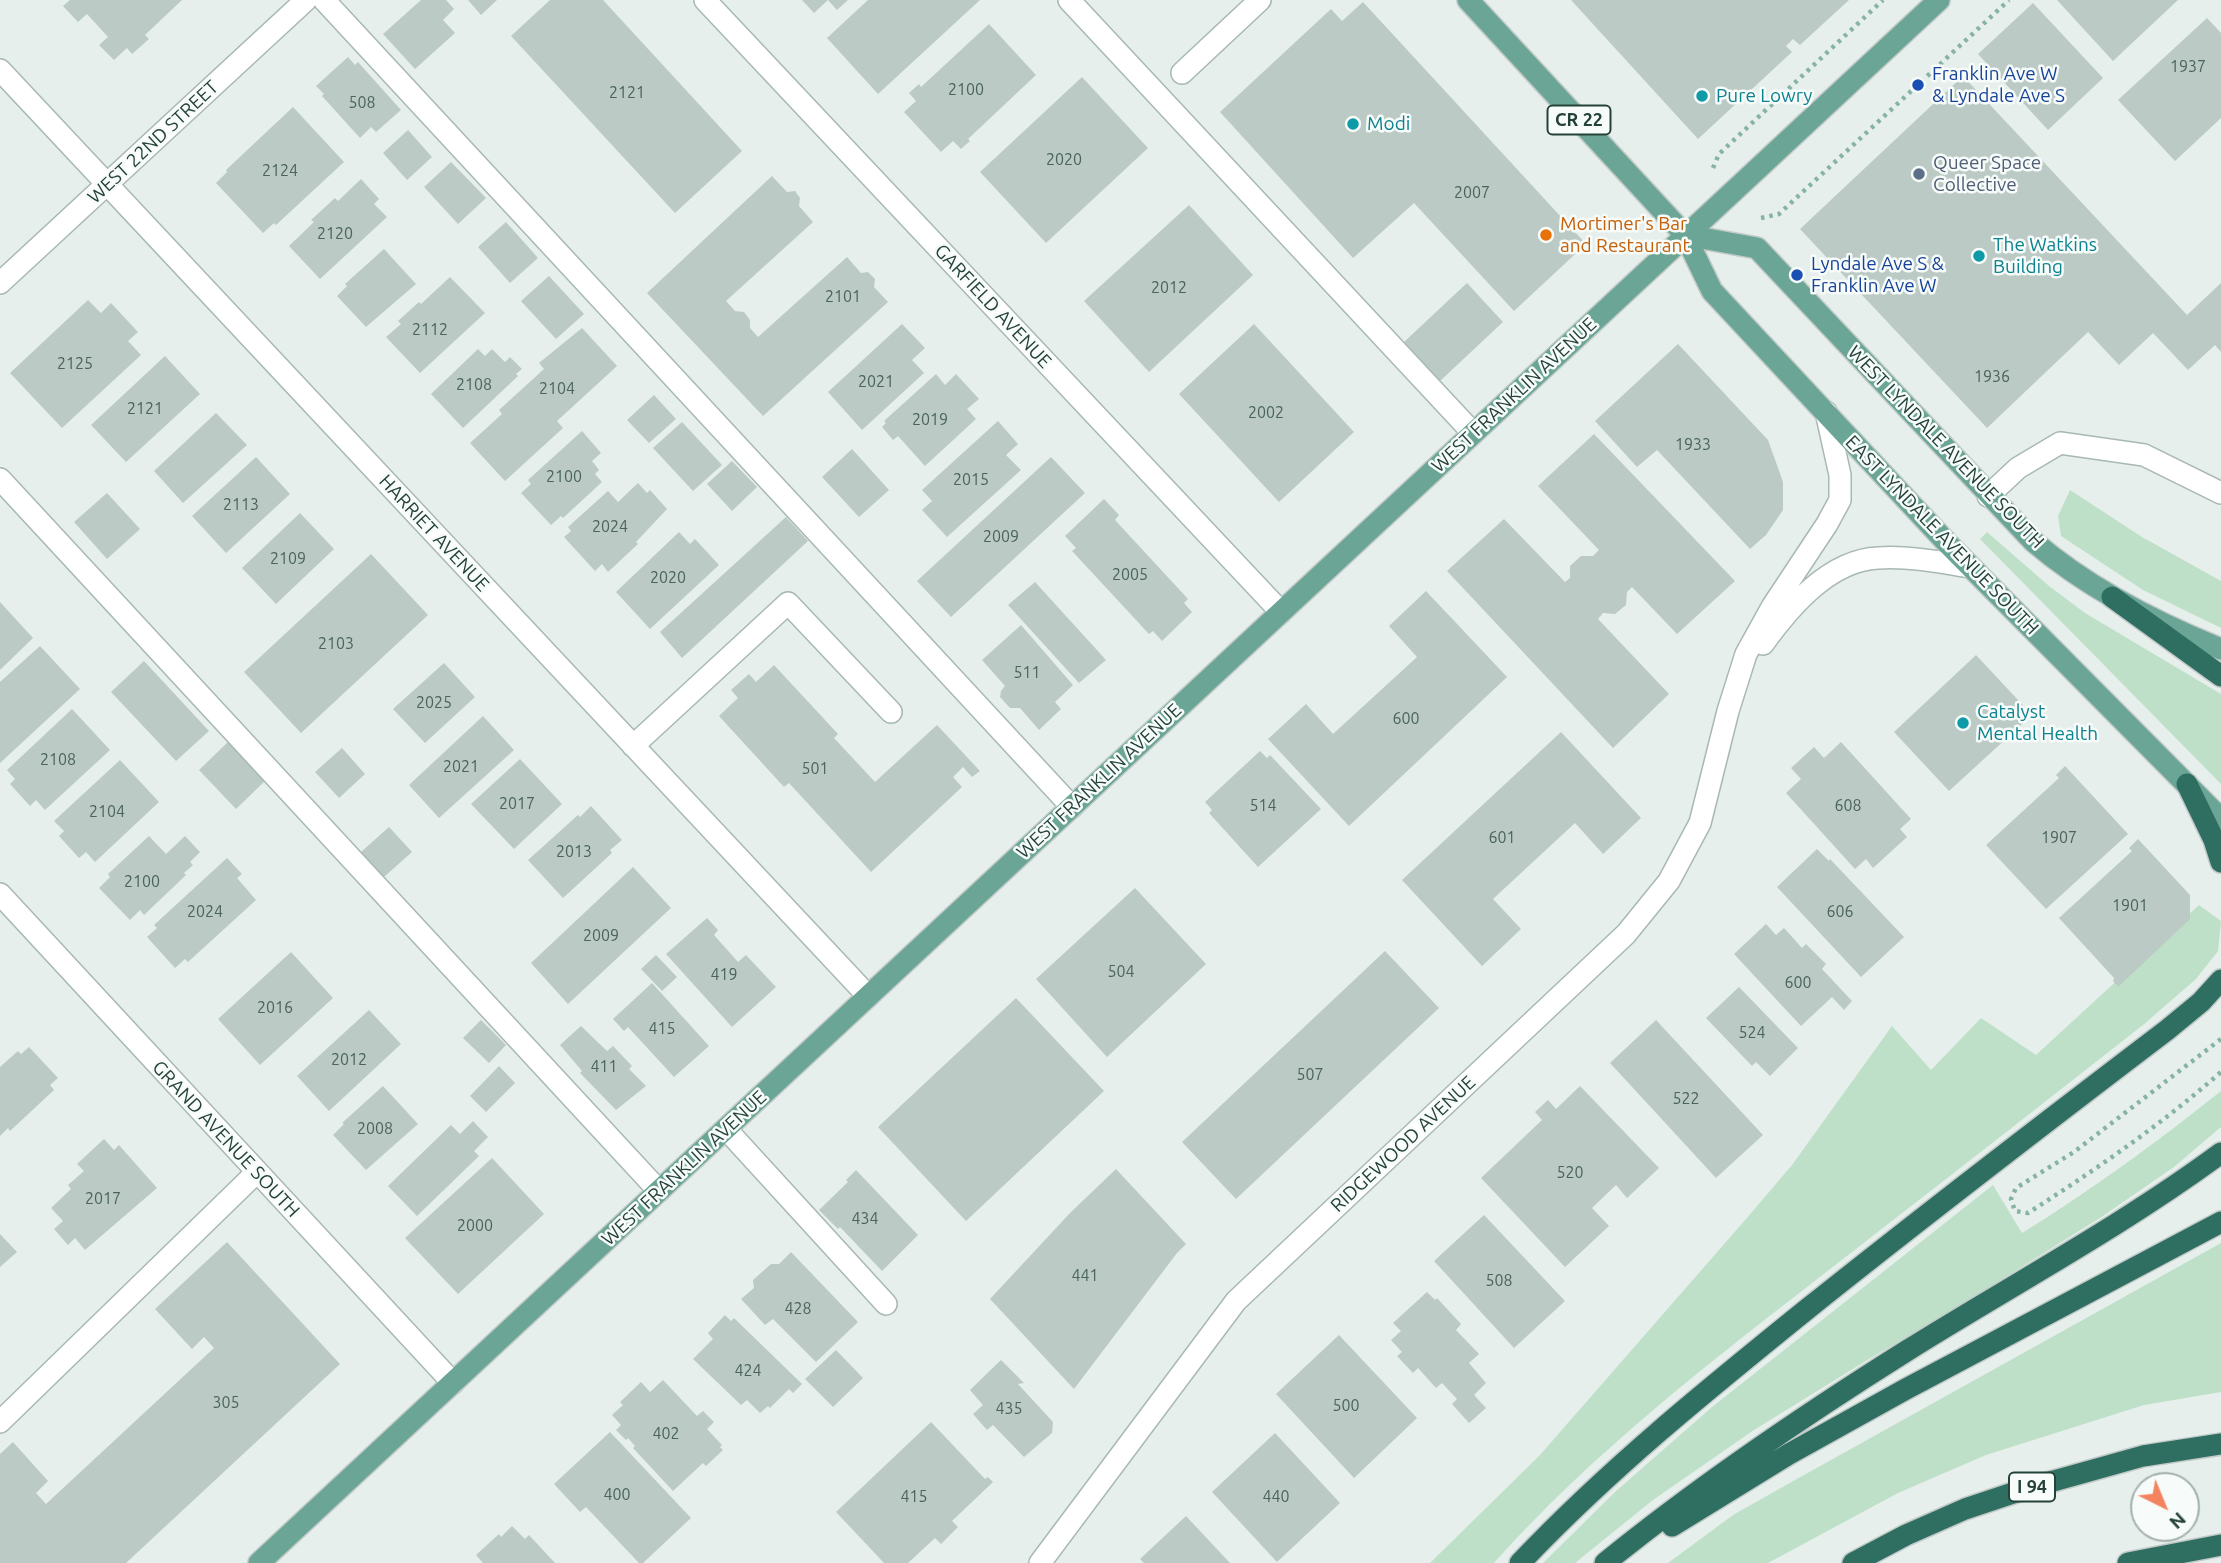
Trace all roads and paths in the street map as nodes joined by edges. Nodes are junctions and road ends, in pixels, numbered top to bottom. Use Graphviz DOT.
graph roads {
  1 [pos="306,0"];
  2 [pos="324,0"];
  3 [pos="705,0"];
  4 [pos="1069,0"];
  5 [pos="1260,0"];
  6 [pos="1468,0"];
  7 [pos="1939,0"];
  8 [pos="2009,0"];
  9 [pos="0,70"];
  10 [pos="1182,73"];
  11 [pos="107,185"];
  12 [pos="1752,220"];
  13 [pos="1685,235"];
  14 [pos="0,283"];
  15 [pos="1826,412"];
  16 [pos="1473,433"];
  17 [pos="0,479"];
  18 [pos="2221,493"];
  19 [pos="1988,496"];
  20 [pos="1970,567"];
  21 [pos="2112,597"];
  22 [pos="1281,612"];
  23 [pos="2221,649"];
  24 [pos="2221,676"];
  25 [pos="1728,711"];
  26 [pos="891,712"];
  27 [pos="633,746"];
  28 [pos="2187,784"];
  29 [pos="1072,807"];
  30 [pos="2221,819"];
  31 [pos="2221,862"];
  32 [pos="0,894"];
  33 [pos="2221,980"];
  34 [pos="868,996"];
  35 [pos="2221,1039"];
  36 [pos="2221,1072"];
  37 [pos="726,1129"];
  38 [pos="2221,1153"];
  39 [pos="257,1172"];
  40 [pos="659,1191"];
  41 [pos="2221,1222"];
  42 [pos="886,1304"];
  43 [pos="453,1383"];
  44 [pos="0,1422"];
  45 [pos="2221,1444"];
  46 [pos="2221,1545"];
  47 [pos="259,1563"];
  48 [pos="1040,1563"];
  49 [pos="1520,1563"];
  50 [pos="1605,1563"];
  51 [pos="1616,1563"];
  52 [pos="1853,1563"];
  53 [pos="2128,1563"];
  1 -- 11 [label="street, WEST 22ND STREET"];
  2 -- 29 [label="street"];
  3 -- 22 [label="street, GARFIELD AVENUE"];
  4 -- 16 [label="street"];
  5 -- 10 [label="street"];
  6 -- 13 [label="main road, CR 22"];
  7 -- 13 [label="main road, WEST FRANKLIN AVENUE"];
  8 -- 12 [label="path"];
  9 -- 11 [label="street, HARRIET AVENUE"];
  11 -- 14 [label="street, WEST 22ND STREET"];
  11 -- 27 [label="street, HARRIET AVENUE"];
  13 -- 15 [label="main road, EAST LYNDALE AVENUE SOUTH"];
  13 -- 16 [label="main road, WEST FRANKLIN AVENUE"];
  13 -- 19 [label="main road, WEST LYNDALE AVENUE SOUTH"];
  15 -- 20 [label="main road, EAST LYNDALE AVENUE SOUTH"];
  15 -- 25 [label="street, RIDGEWOOD AVENUE"];
  16 -- 22 [label="main road, WEST FRANKLIN AVENUE"];
  17 -- 40 [label="street"];
  18 -- 19 [label="street"];
  19 -- 21 [label="main road, WEST LYNDALE AVENUE SOUTH"];
  20 -- 25 [label="street, RIDGEWOOD AVENUE"];
  20 -- 28 [label="main road, EAST LYNDALE AVENUE SOUTH"];
  21 -- 23 [label="main road, WEST LYNDALE AVENUE SOUTH"];
  21 -- 24 [label="highway"];
  22 -- 29 [label="main road, WEST FRANKLIN AVENUE"];
  25 -- 48 [label="street, RIDGEWOOD AVENUE"];
  26 -- 27 [label="street"];
  27 -- 34 [label="street, HARRIET AVENUE"];
  28 -- 30 [label="main road, EAST LYNDALE AVENUE SOUTH"];
  28 -- 31 [label="highway"];
  29 -- 34 [label="main road, WEST FRANKLIN AVENUE"];
  32 -- 39 [label="street, GRAND AVENUE SOUTH"];
  33 -- 49 [label="highway"];
  34 -- 37 [label="main road, WEST FRANKLIN AVENUE"];
  35 -- 36 [label="path"];
  37 -- 40 [label="main road, WEST FRANKLIN AVENUE"];
  37 -- 42 [label="street"];
  38 -- 50 [label="highway"];
  39 -- 43 [label="street, GRAND AVENUE SOUTH"];
  39 -- 44 [label="street"];
  40 -- 43 [label="main road, WEST FRANKLIN AVENUE"];
  41 -- 51 [label="highway"];
  43 -- 47 [label="main road, WEST FRANKLIN AVENUE"];
  45 -- 52 [label="highway, I 94"];
  46 -- 53 [label="highway"];
}
